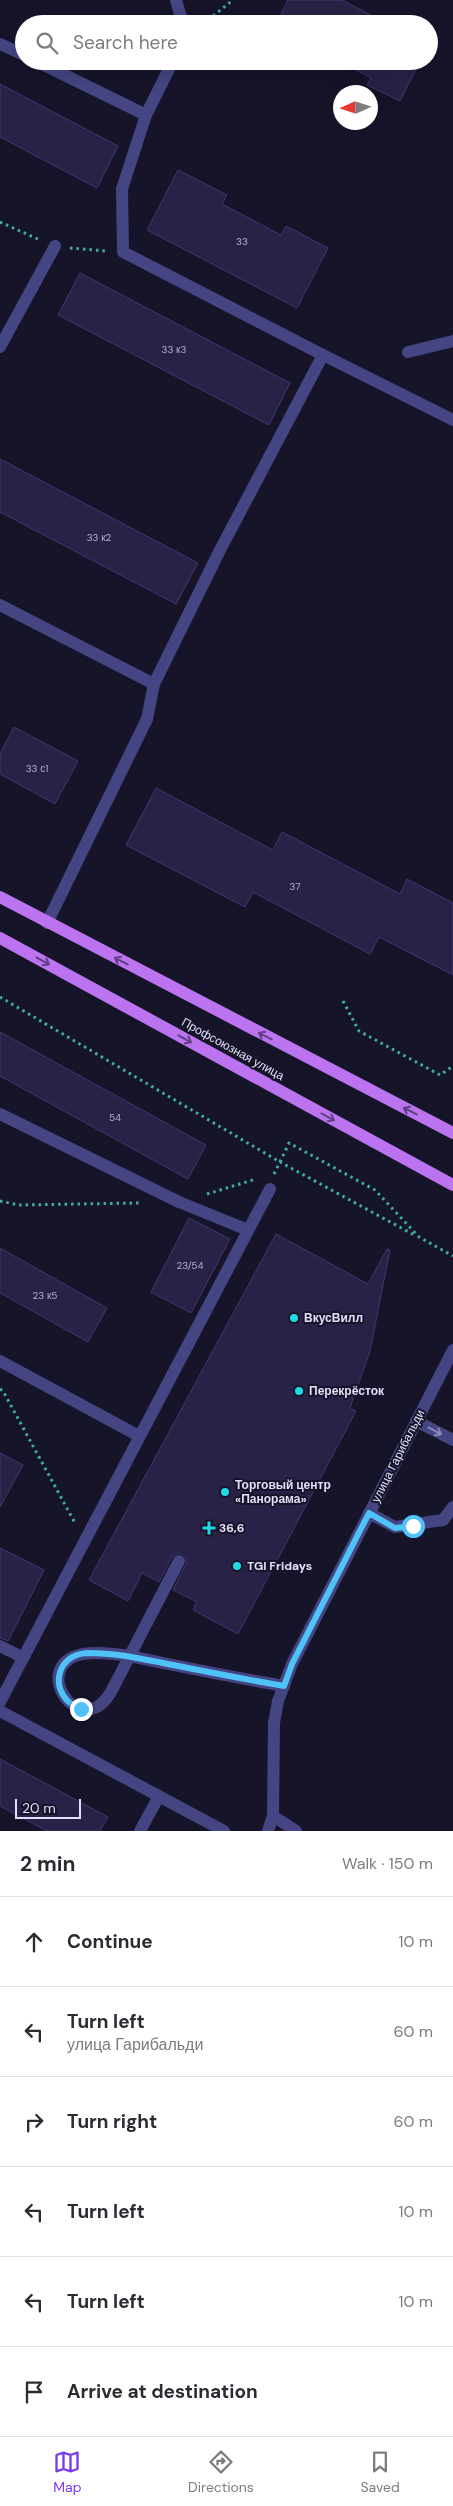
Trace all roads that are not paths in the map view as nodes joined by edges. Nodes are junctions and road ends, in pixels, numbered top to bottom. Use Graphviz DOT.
graph roads {
  1 [pos="176,0"];
  2 [pos="180,15"];
  3 [pos="0,44"];
  4 [pos="15,52"];
  5 [pos="54,70"];
  6 [pos="168,70"];
  7 [pos="146,115"];
  8 [pos="56,246"];
  9 [pos="453,342"];
  10 [pos="0,347"];
  11 [pos="408,352"];
  12 [pos="323,355"];
  13 [pos="453,420"];
  14 [pos="0,605"];
  15 [pos="154,684"];
  16 [pos="0,897"];
  17 [pos="47,923"];
  18 [pos="0,938"];
  19 [pos="0,1114"];
  20 [pos="453,1133"];
  21 [pos="453,1185"];
  22 [pos="270,1189"];
  23 [pos="248,1230"];
  24 [pos="453,1350"];
  25 [pos="0,1360"];
  26 [pos="416,1421"];
  27 [pos="139,1436"];
  28 [pos="453,1440"];
  29 [pos="453,1507"];
  30 [pos="369,1513"];
  31 [pos="179,1561"];
  32 [pos="0,1646"];
  33 [pos="22,1657"];
  34 [pos="284,1686"];
  35 [pos="0,1702"];
  36 [pos="0,1711"];
  37 [pos="158,1796"];
  38 [pos="273,1816"];
  39 [pos="140,1831"];
  40 [pos="224,1831"];
  41 [pos="268,1831"];
  42 [pos="296,1831"];
  1 -- 2 [label="street"];
  3 -- 4 [label="street"];
  5 -- 7 [label="street"];
  6 -- 7 [label="street"];
  7 -- 12 [label="street"];
  8 -- 10 [label="street"];
  9 -- 11 [label="street"];
  12 -- 13 [label="street"];
  12 -- 15 [label="street"];
  14 -- 15 [label="street"];
  15 -- 17 [label="street"];
  16 -- 17 [label="main road, Профсоюзная улица"];
  20 -- 17 [label="main road, Профсоюзная улица, one-way"];
  18 -- 21 [label="main road, Профсоюзная улица, one-way"];
  19 -- 23 [label="street"];
  22 -- 23 [label="street"];
  23 -- 27 [label="street"];
  24 -- 26 [label="street, улица Гарибальди"];
  25 -- 27 [label="street"];
  26 -- 28 [label="street, one-way"];
  26 -- 30 [label="street, улица Гарибальди"];
  27 -- 33 [label="street"];
  29 -- 30 [label="street"];
  30 -- 34 [label="street, улица Гарибальди"];
  31 -- 34 [label="street, bridge"];
  32 -- 33 [label="street"];
  33 -- 35 [label="street"];
  34 -- 38 [label="street, улица Гарибальди"];
  36 -- 37 [label="street"];
  37 -- 39 [label="street"];
  37 -- 40 [label="street"];
  38 -- 41 [label="street, улица Гарибальди"];
  38 -- 42 [label="street"];
}
